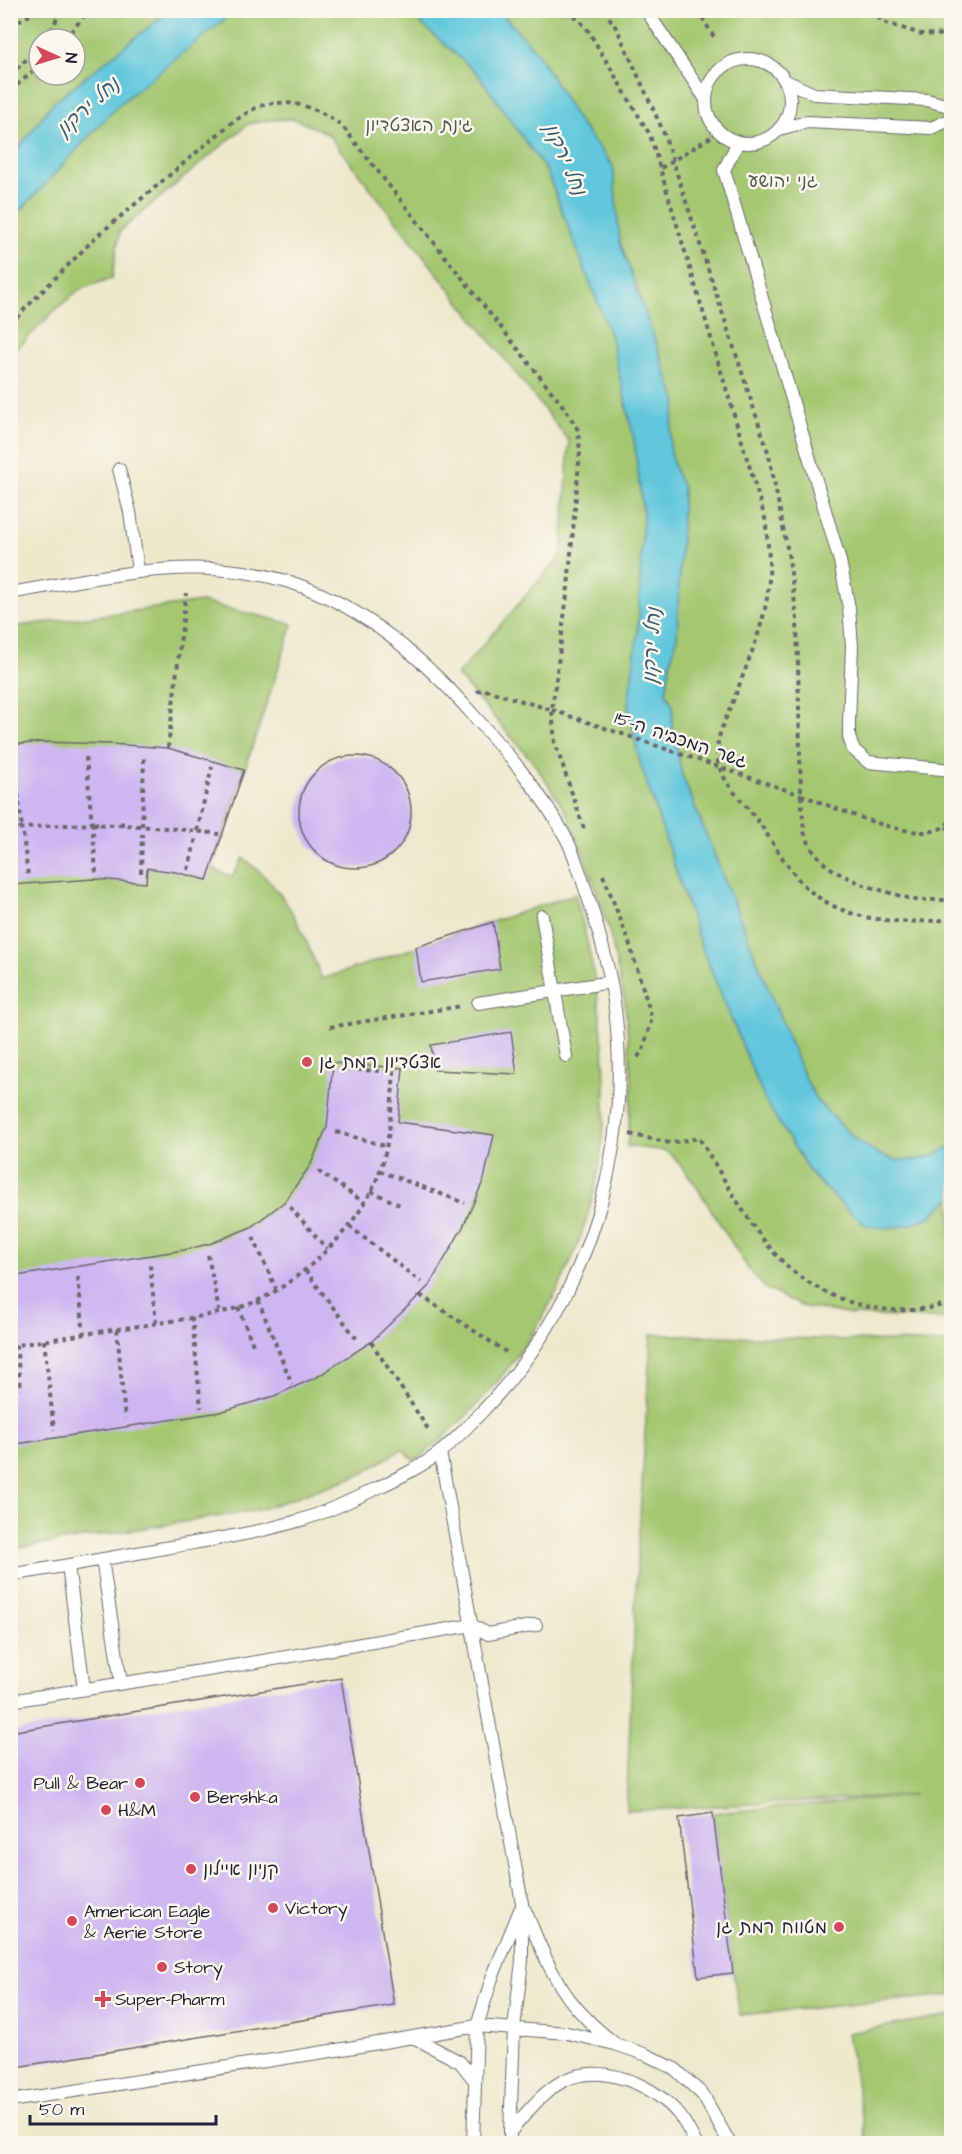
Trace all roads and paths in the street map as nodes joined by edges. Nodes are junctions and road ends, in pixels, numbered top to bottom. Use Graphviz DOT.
graph roads {
  1 [pos="40,10"];
  2 [pos="61,10"];
  3 [pos="89,10"];
  4 [pos="567,10"];
  5 [pos="604,10"];
  6 [pos="646,10"];
  7 [pos="697,10"];
  8 [pos="872,10"];
  9 [pos="10,25"];
  10 [pos="53,27"];
  11 [pos="75,27"];
  12 [pos="951,35"];
  13 [pos="716,40"];
  14 [pos="27,59"];
  15 [pos="10,75"];
  16 [pos="27,76"];
  17 [pos="784,80"];
  18 [pos="10,91"];
  19 [pos="705,98"];
  20 [pos="951,107"];
  21 [pos="951,119"];
  22 [pos="779,129"];
  23 [pos="718,132"];
  24 [pos="738,142"];
  25 [pos="674,161"];
  26 [pos="661,168"];
  27 [pos="10,324"];
  28 [pos="119,469"];
  29 [pos="138,571"];
  30 [pos="10,593"];
  31 [pos="186,593"];
  32 [pos="460,700"];
  33 [pos="552,710"];
  34 [pos="168,748"];
  35 [pos="86,757"];
  36 [pos="14,758"];
  37 [pos="144,758"];
  38 [pos="212,767"];
  39 [pos="951,770"];
  40 [pos="801,795"];
  41 [pos="96,818"];
  42 [pos="16,819"];
  43 [pos="122,819"];
  44 [pos="951,819"];
  45 [pos="94,826"];
  46 [pos="122,826"];
  47 [pos="142,826"];
  48 [pos="946,827"];
  49 [pos="20,829"];
  50 [pos="10,830"];
  51 [pos="201,830"];
  52 [pos="951,830"];
  53 [pos="93,832"];
  54 [pos="23,834"];
  55 [pos="142,834"];
  56 [pos="219,834"];
  57 [pos="196,838"];
  58 [pos="188,870"];
  59 [pos="96,873"];
  60 [pos="141,873"];
  61 [pos="28,876"];
  62 [pos="951,900"];
  63 [pos="542,916"];
  64 [pos="951,919"];
  65 [pos="611,982"];
  66 [pos="554,991"];
  67 [pos="478,1003"];
  68 [pos="330,1027"];
  69 [pos="566,1056"];
  70 [pos="346,1069"];
  71 [pos="615,1130"];
  72 [pos="336,1131"];
  73 [pos="386,1146"];
  74 [pos="318,1171"];
  75 [pos="380,1171"];
  76 [pos="371,1191"];
  77 [pos="365,1203"];
  78 [pos="465,1203"];
  79 [pos="402,1206"];
  80 [pos="291,1207"];
  81 [pos="350,1226"];
  82 [pos="253,1237"];
  83 [pos="327,1249"];
  84 [pos="208,1255"];
  85 [pos="150,1265"];
  86 [pos="305,1270"];
  87 [pos="78,1277"];
  88 [pos="421,1282"];
  89 [pos="276,1289"];
  90 [pos="420,1295"];
  91 [pos="258,1300"];
  92 [pos="951,1302"];
  93 [pos="238,1307"];
  94 [pos="219,1311"];
  95 [pos="192,1317"];
  96 [pos="156,1323"];
  97 [pos="117,1329"];
  98 [pos="84,1335"];
  99 [pos="44,1340"];
  100 [pos="359,1342"];
  101 [pos="371,1342"];
  102 [pos="253,1344"];
  103 [pos="13,1346"];
  104 [pos="506,1352"];
  105 [pos="292,1384"];
  106 [pos="21,1390"];
  107 [pos="201,1408"];
  108 [pos="125,1419"];
  109 [pos="428,1429"];
  110 [pos="54,1430"];
  111 [pos="440,1452"];
  112 [pos="102,1559"];
  113 [pos="68,1565"];
  114 [pos="10,1575"];
  115 [pos="472,1625"];
  116 [pos="536,1625"];
  117 [pos="121,1683"];
  118 [pos="84,1689"];
  119 [pos="10,1701"];
  120 [pos="522,1903"];
  121 [pos="477,2026"];
  122 [pos="514,2028"];
  123 [pos="413,2037"];
  124 [pos="615,2043"];
  125 [pos="474,2081"];
  126 [pos="10,2101"];
  127 [pos="510,2138"];
  128 [pos="473,2144"];
  129 [pos="696,2144"];
  130 [pos="730,2144"];
  1 -- 9 [label="path"];
  2 -- 10 [label="path"];
  3 -- 11 [label="path"];
  4 -- 26 [label="path"];
  5 -- 25 [label="path"];
  6 -- 19 [label="lane"];
  7 -- 13 [label="path"];
  8 -- 12 [label="path"];
  14 -- 15 [label="path"];
  16 -- 18 [label="path"];
  17 -- 19 [label="lane"];
  17 -- 20 [label="lane"];
  17 -- 22 [label="lane"];
  19 -- 23 [label="lane"];
  21 -- 22 [label="lane"];
  22 -- 24 [label="lane"];
  23 -- 24 [label="lane"];
  23 -- 25 [label="path"];
  24 -- 39 [label="lane"];
  25 -- 26 [label="path"];
  25 -- 40 [label="path"];
  26 -- 64 [label="path"];
  27 -- 33 [label="path"];
  28 -- 29 [label="lane"];
  29 -- 30 [label="lane"];
  29 -- 32 [label="lane"];
  31 -- 34 [label="path"];
  32 -- 33 [label="path, גשר המכביה ה-15"];
  32 -- 65 [label="lane"];
  33 -- 40 [label="path, גשר המכביה ה-15, bridge"];
  35 -- 45 [label="path"];
  36 -- 49 [label="path"];
  37 -- 47 [label="path"];
  38 -- 51 [label="path"];
  40 -- 48 [label="path, גשר המכביה ה-15"];
  40 -- 62 [label="path"];
  41 -- 45 [label="path"];
  42 -- 49 [label="path"];
  43 -- 46 [label="path"];
  44 -- 48 [label="path"];
  45 -- 46 [label="path"];
  45 -- 49 [label="path"];
  46 -- 47 [label="path"];
  47 -- 51 [label="path"];
  48 -- 52 [label="path"];
  49 -- 50 [label="path"];
  51 -- 56 [label="path"];
  53 -- 59 [label="path"];
  54 -- 61 [label="path"];
  55 -- 60 [label="path"];
  57 -- 58 [label="path"];
  63 -- 66 [label="lane"];
  65 -- 66 [label="lane"];
  65 -- 71 [label="lane"];
  66 -- 67 [label="lane"];
  66 -- 69 [label="lane"];
  67 -- 68 [label="path"];
  70 -- 73 [label="path"];
  71 -- 92 [label="path"];
  71 -- 111 [label="lane"];
  72 -- 73 [label="path"];
  73 -- 75 [label="path"];
  74 -- 77 [label="path"];
  75 -- 76 [label="path"];
  75 -- 78 [label="path"];
  76 -- 77 [label="path"];
  76 -- 79 [label="path"];
  77 -- 81 [label="path"];
  80 -- 83 [label="path"];
  81 -- 83 [label="path"];
  81 -- 88 [label="path"];
  82 -- 89 [label="path"];
  83 -- 86 [label="path"];
  84 -- 94 [label="path"];
  85 -- 96 [label="path"];
  86 -- 89 [label="path"];
  86 -- 100 [label="path"];
  87 -- 98 [label="path"];
  89 -- 91 [label="path"];
  90 -- 104 [label="path"];
  91 -- 93 [label="path"];
  91 -- 105 [label="path"];
  93 -- 94 [label="path"];
  93 -- 102 [label="path"];
  94 -- 95 [label="path"];
  95 -- 96 [label="path"];
  95 -- 107 [label="path"];
  96 -- 97 [label="path"];
  97 -- 98 [label="path"];
  97 -- 108 [label="path"];
  98 -- 99 [label="path"];
  99 -- 103 [label="path"];
  99 -- 110 [label="path"];
  101 -- 109 [label="path"];
  103 -- 106 [label="path"];
  111 -- 112 [label="lane"];
  111 -- 115 [label="lane"];
  112 -- 113 [label="lane"];
  112 -- 117 [label="lane"];
  113 -- 114 [label="lane"];
  113 -- 118 [label="lane"];
  115 -- 116 [label="lane"];
  115 -- 117 [label="lane"];
  115 -- 120 [label="lane"];
  117 -- 118 [label="lane"];
  118 -- 119 [label="lane"];
  120 -- 121 [label="lane"];
  120 -- 122 [label="lane"];
  120 -- 124 [label="lane"];
  121 -- 122 [label="lane"];
  121 -- 123 [label="lane"];
  121 -- 125 [label="lane"];
  122 -- 124 [label="lane"];
  122 -- 127 [label="lane"];
  123 -- 125 [label="lane"];
  123 -- 126 [label="lane"];
  124 -- 130 [label="lane"];
  125 -- 128 [label="lane"];
  127 -- 129 [label="lane"];
}
